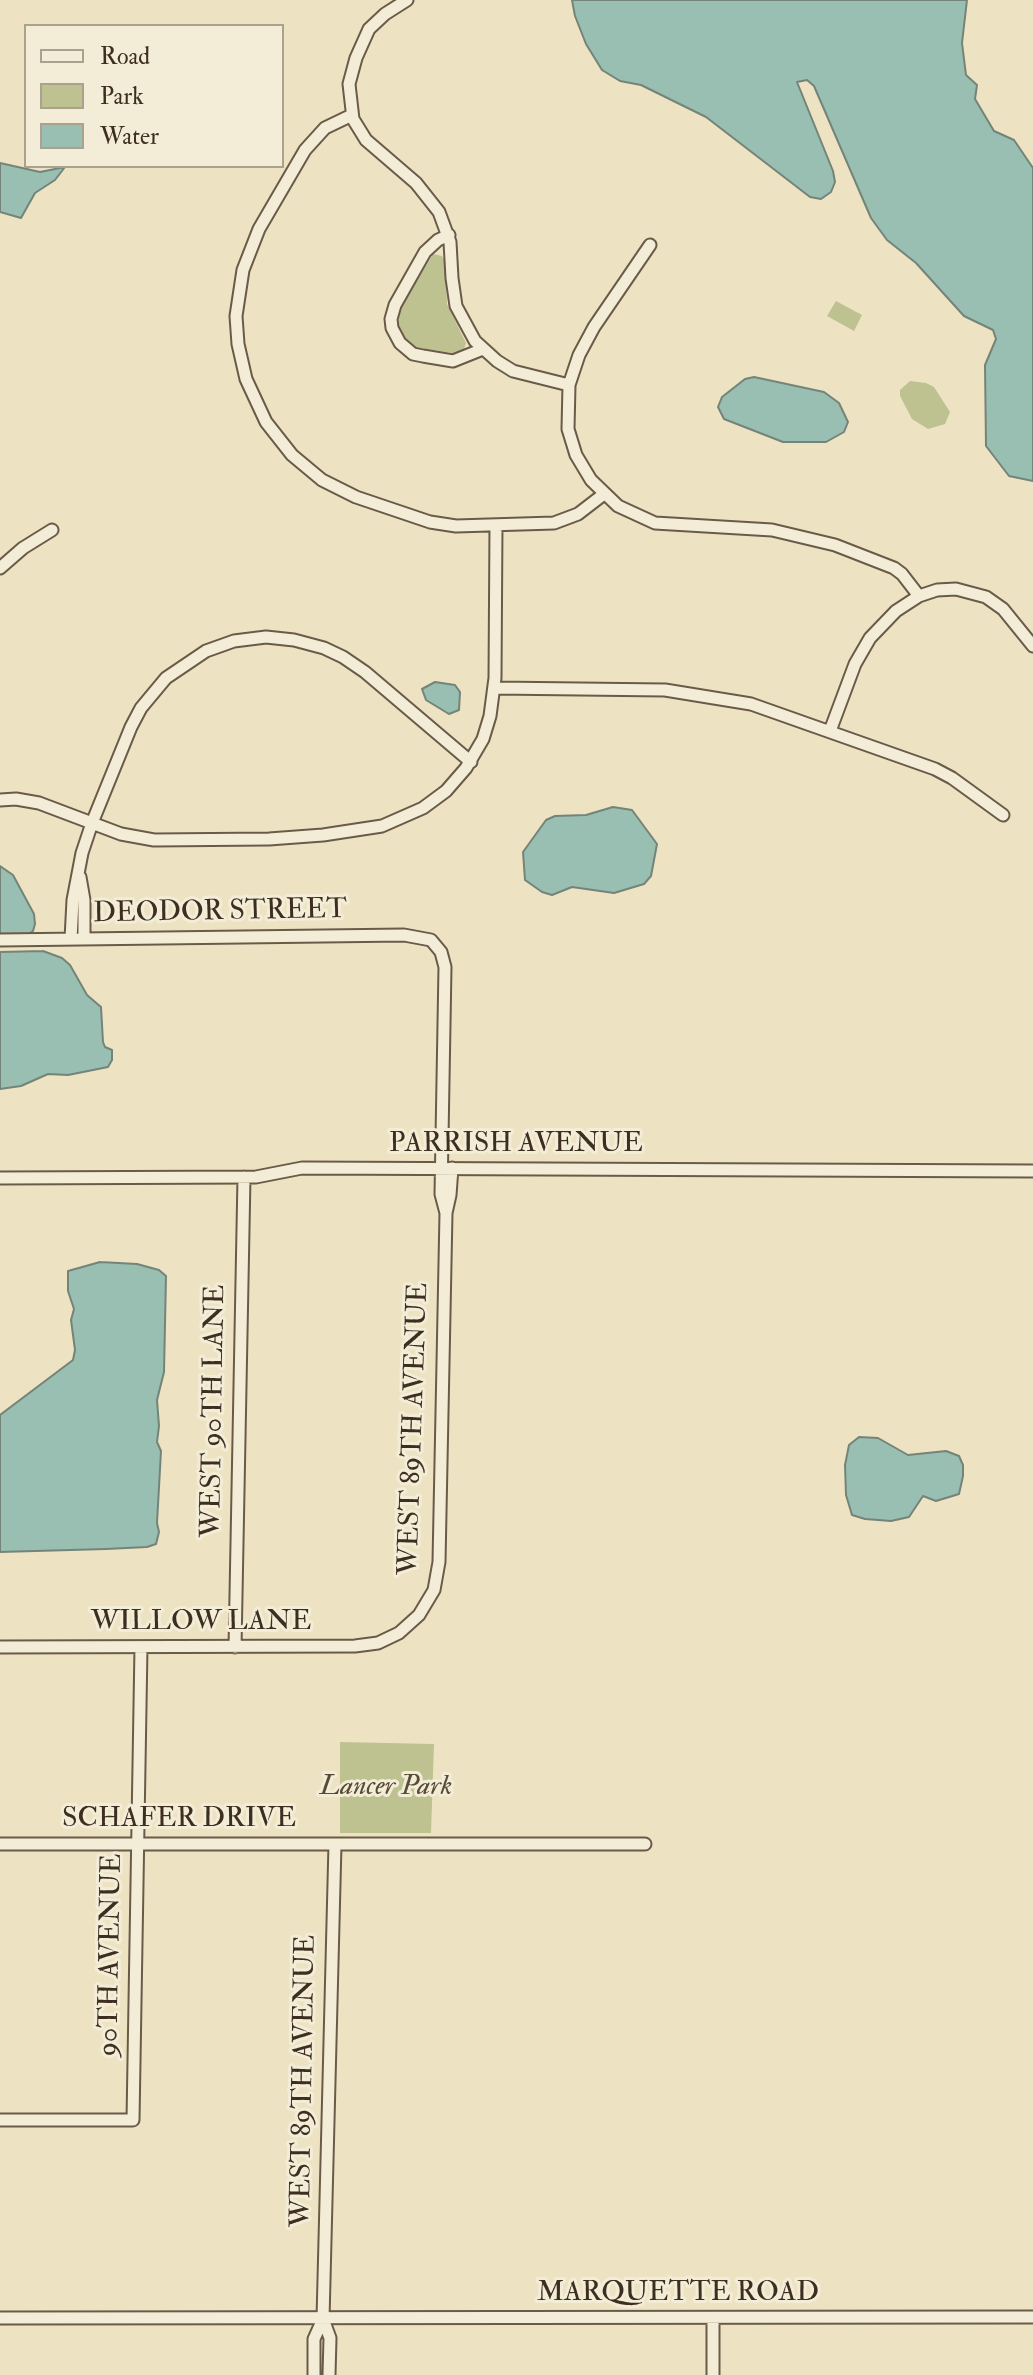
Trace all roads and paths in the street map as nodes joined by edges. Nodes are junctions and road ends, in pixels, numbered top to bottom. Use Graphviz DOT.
graph roads {
  1 [pos="407,0"];
  2 [pos="352,115"];
  3 [pos="449,235"];
  4 [pos="650,245"];
  5 [pos="483,349"];
  6 [pos="569,385"];
  7 [pos="604,494"];
  8 [pos="496,525"];
  9 [pos="52,530"];
  10 [pos="0,568"];
  11 [pos="919,596"];
  12 [pos="1033,646"];
  13 [pos="495,688"];
  14 [pos="830,731"];
  15 [pos="471,762"];
  16 [pos="0,800"];
  17 [pos="1003,815"];
  18 [pos="92,823"];
  19 [pos="78,939"];
  20 [pos="0,940"];
  21 [pos="438,946"];
  22 [pos="446,1168"];
  23 [pos="1033,1171"];
  24 [pos="244,1177"];
  25 [pos="0,1178"];
  26 [pos="399,1633"];
  27 [pos="0,1647"];
  28 [pos="141,1647"];
  29 [pos="235,1647"];
  30 [pos="138,1843"];
  31 [pos="0,1844"];
  32 [pos="335,1844"];
  33 [pos="645,1844"];
  34 [pos="0,2120"];
  35 [pos="1033,2317"];
  36 [pos="0,2318"];
  37 [pos="323,2319"];
  38 [pos="713,2319"];
  39 [pos="314,2375"];
  40 [pos="329,2375"];
  41 [pos="713,2375"];
  1 -- 2 [label="street"];
  2 -- 3 [label="street"];
  2 -- 8 [label="street"];
  3 -- 5 [label="street"];
  3 -- 5 [label="street"];
  4 -- 6 [label="street"];
  5 -- 6 [label="street"];
  6 -- 7 [label="street"];
  7 -- 8 [label="street"];
  7 -- 11 [label="street"];
  8 -- 13 [label="street"];
  9 -- 10 [label="street"];
  11 -- 12 [label="street"];
  11 -- 14 [label="street"];
  13 -- 14 [label="street"];
  13 -- 15 [label="street"];
  14 -- 17 [label="street"];
  15 -- 18 [label="street"];
  15 -- 18 [label="street"];
  16 -- 18 [label="street"];
  18 -- 19 [label="street"];
  19 -- 20 [label="street, DEODOR STREET"];
  19 -- 21 [label="street, DEODOR STREET"];
  21 -- 22 [label="street, WEST 89TH AVENUE"];
  22 -- 23 [label="street, PARRISH AVENUE"];
  22 -- 24 [label="street, PARRISH AVENUE"];
  22 -- 26 [label="street, WEST 89TH AVENUE"];
  24 -- 25 [label="street, PARRISH AVENUE"];
  24 -- 29 [label="street, WEST 90TH LANE"];
  26 -- 29 [label="street, WILLOW LANE"];
  27 -- 28 [label="street, WILLOW LANE"];
  28 -- 29 [label="street, WILLOW LANE"];
  28 -- 30 [label="street, 90TH AVENUE"];
  30 -- 31 [label="street, SCHAFER DRIVE"];
  30 -- 32 [label="street, SCHAFER DRIVE"];
  30 -- 34 [label="street, 90TH AVENUE"];
  32 -- 33 [label="street, SCHAFER DRIVE"];
  32 -- 37 [label="street, WEST 89TH AVENUE"];
  35 -- 38 [label="street, MARQUETTE ROAD"];
  36 -- 37 [label="street, MARQUETTE ROAD"];
  37 -- 38 [label="street, MARQUETTE ROAD"];
  37 -- 39 [label="street, WEST 89TH AVENUE"];
  37 -- 40 [label="street, WEST 89TH AVENUE"];
  38 -- 41 [label="street"];
}
